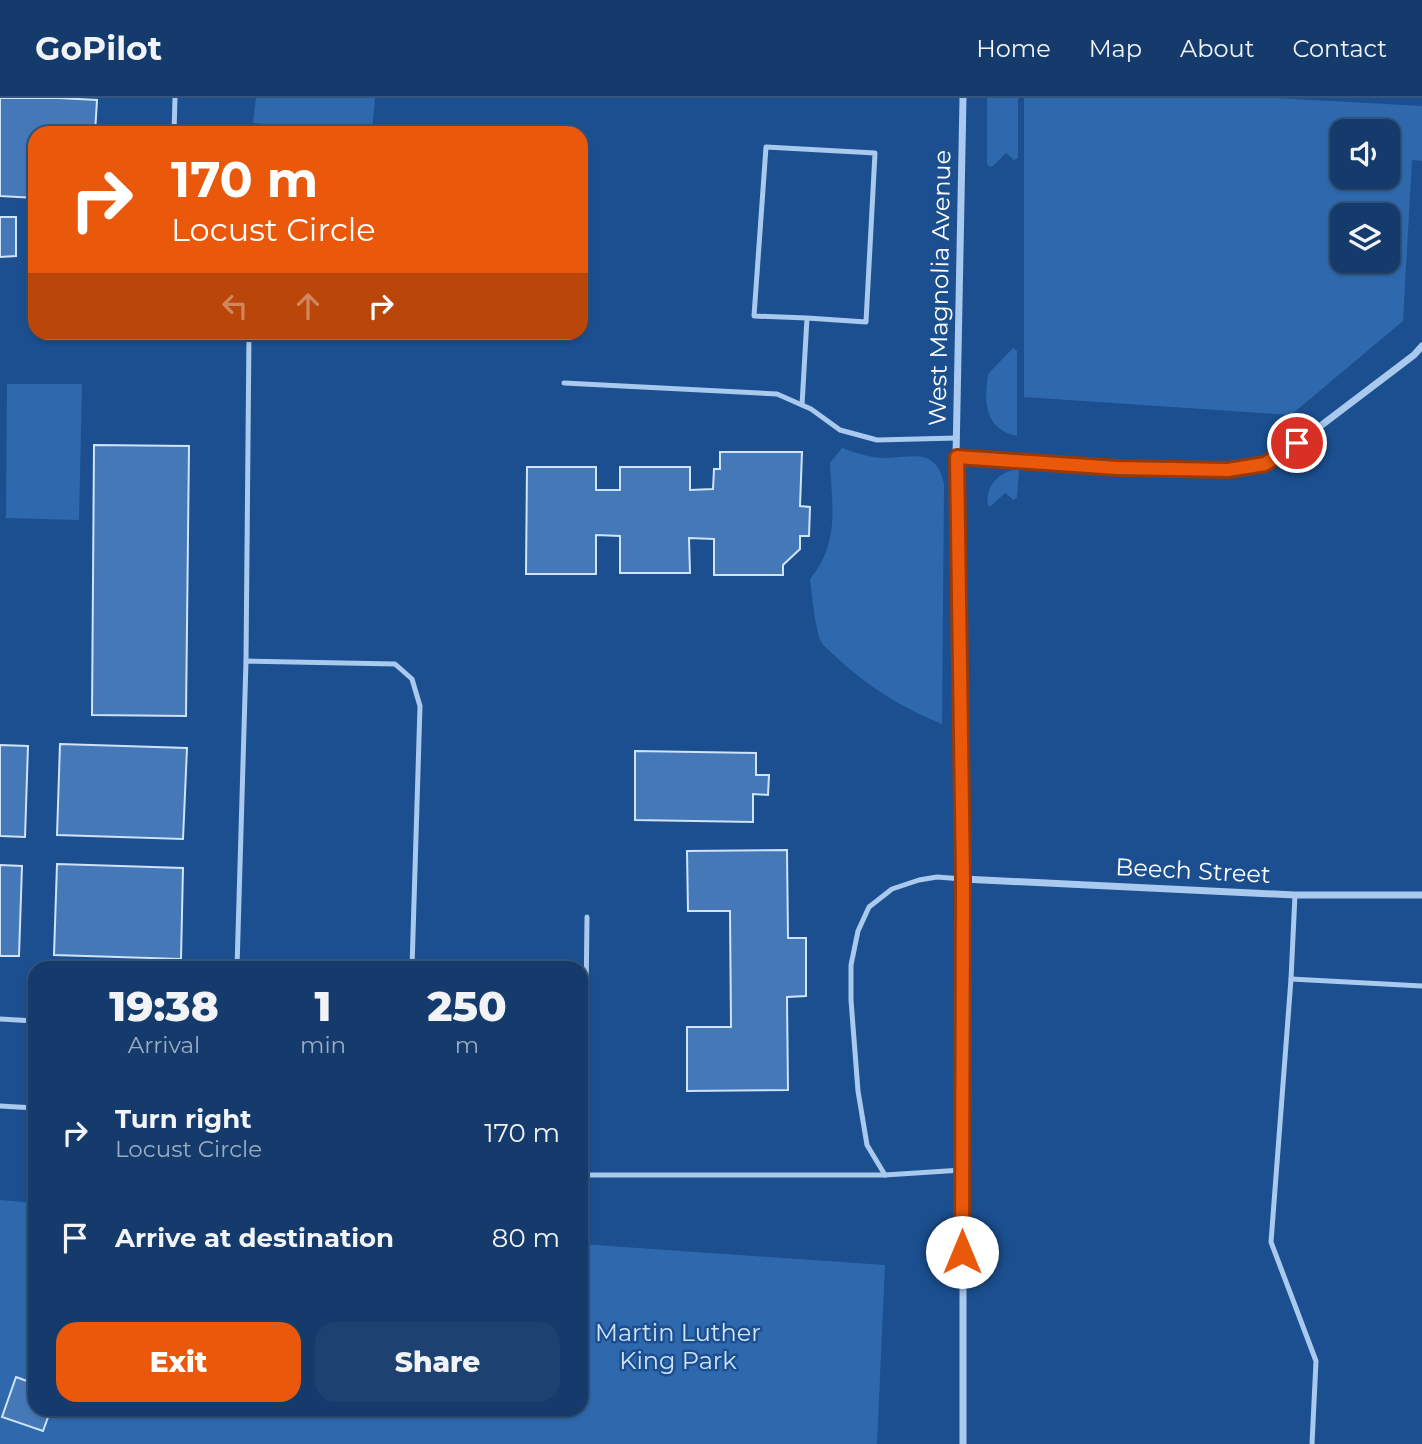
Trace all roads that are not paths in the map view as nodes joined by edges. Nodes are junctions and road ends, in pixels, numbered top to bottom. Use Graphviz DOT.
graph roads {
  1 [pos="175,98"];
  2 [pos="963,98"];
  3 [pos="174,126"];
  4 [pos="807,318"];
  5 [pos="249,340"];
  6 [pos="1422,346"];
  7 [pos="564,383"];
  8 [pos="802,405"];
  9 [pos="957,438"];
  10 [pos="957,457"];
  11 [pos="246,660"];
  12 [pos="963,879"];
  13 [pos="1295,895"];
  14 [pos="1422,895"];
  15 [pos="587,917"];
  16 [pos="237,961"];
  17 [pos="412,961"];
  18 [pos="586,961"];
  19 [pos="1292,979"];
  20 [pos="1422,986"];
  21 [pos="0,1019"];
  22 [pos="28,1021"];
  23 [pos="0,1106"];
  24 [pos="28,1108"];
  25 [pos="962,1170"];
  26 [pos="588,1175"];
  27 [pos="885,1175"];
  28 [pos="963,1444"];
  29 [pos="1312,1444"];
  1 -- 3 [label="lane"];
  2 -- 9 [label="street, West Magnolia Avenue"];
  4 -- 4 [label="lane"];
  4 -- 8 [label="lane"];
  5 -- 11 [label="lane"];
  6 -- 10 [label="street"];
  7 -- 8 [label="lane"];
  8 -- 9 [label="lane"];
  9 -- 10 [label="street, West Magnolia Avenue"];
  10 -- 12 [label="street, West Magnolia Avenue"];
  11 -- 16 [label="lane"];
  11 -- 17 [label="lane"];
  12 -- 13 [label="street, Beech Street"];
  12 -- 25 [label="street, West Magnolia Avenue"];
  12 -- 27 [label="lane"];
  13 -- 14 [label="street, Beech Street"];
  13 -- 19 [label="lane"];
  15 -- 18 [label="lane"];
  19 -- 20 [label="lane"];
  19 -- 29 [label="lane"];
  21 -- 22 [label="lane"];
  23 -- 24 [label="lane"];
  25 -- 27 [label="lane"];
  25 -- 28 [label="street, West Magnolia Avenue"];
  26 -- 27 [label="lane"];
}
